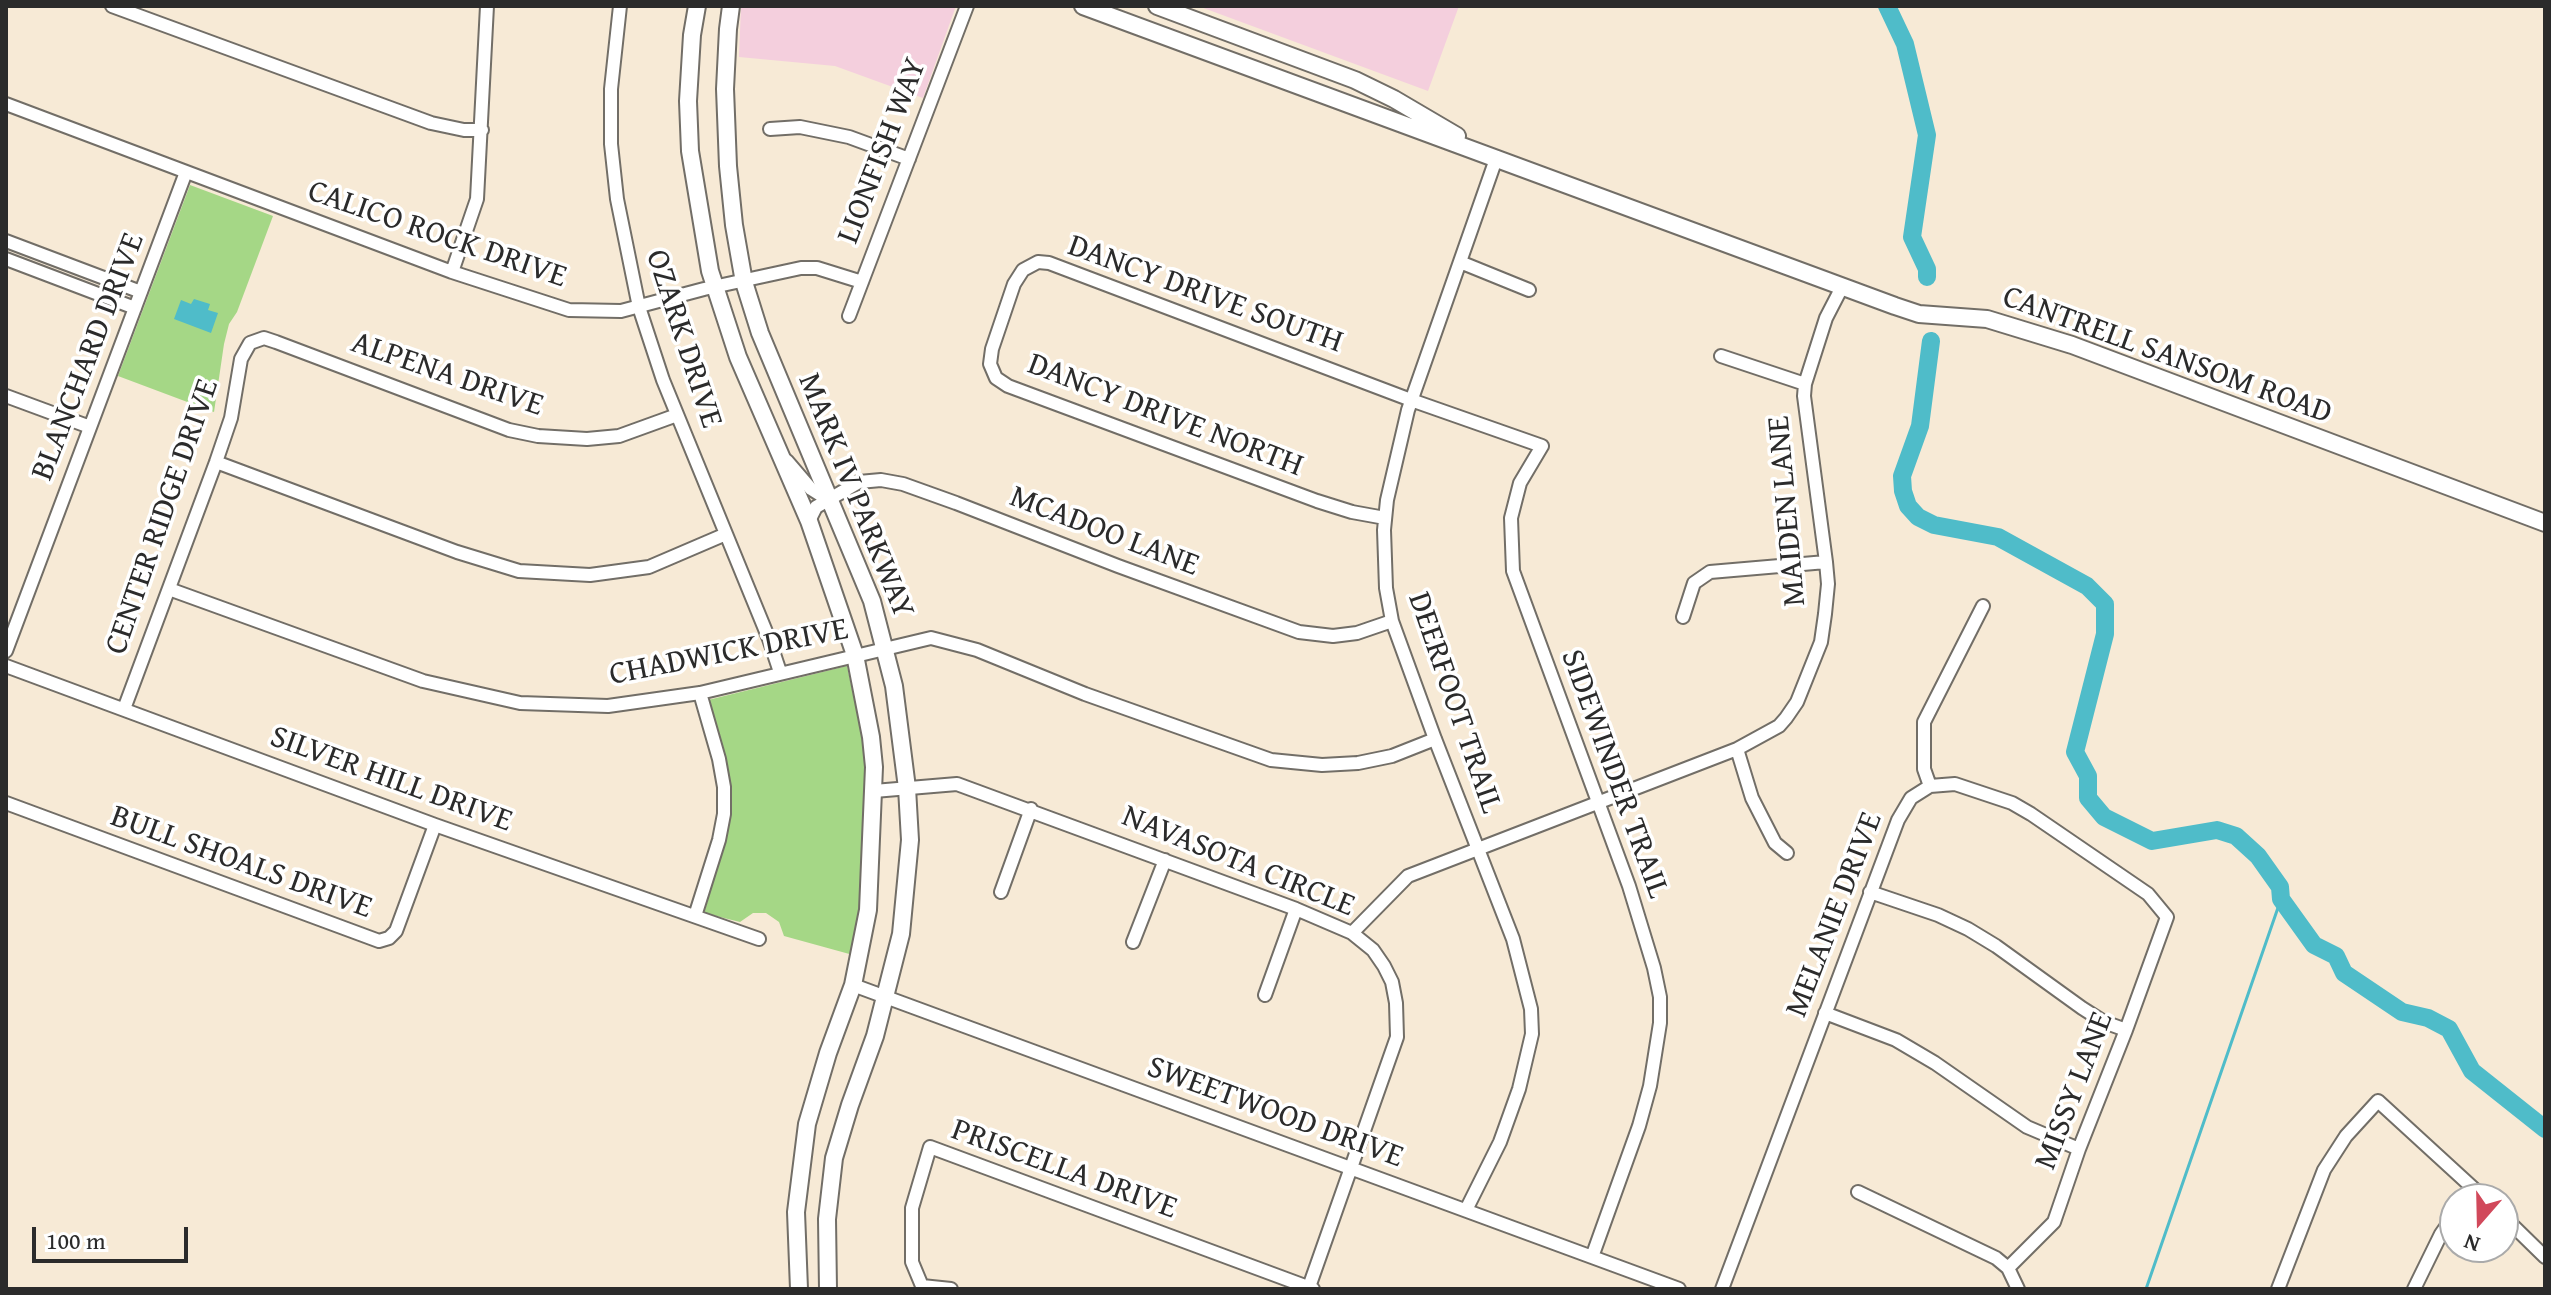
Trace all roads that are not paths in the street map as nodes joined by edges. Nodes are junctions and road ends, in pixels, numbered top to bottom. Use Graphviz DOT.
graph roads {
  1 [pos="112,6"];
  2 [pos="487,6"];
  3 [pos="620,6"];
  4 [pos="697,6"];
  5 [pos="731,6"];
  6 [pos="967,6"];
  7 [pos="1083,6"];
  8 [pos="1157,6"];
  9 [pos="1115,12"];
  10 [pos="1346,76"];
  11 [pos="1338,100"];
  12 [pos="6,104"];
  13 [pos="770,129"];
  14 [pos="482,130"];
  15 [pos="909,159"];
  16 [pos="1496,159"];
  17 [pos="186,172"];
  18 [pos="10,243"];
  19 [pos="7,260"];
  20 [pos="1460,262"];
  21 [pos="452,272"];
  22 [pos="744,282"];
  23 [pos="862,282"];
  24 [pos="715,287"];
  25 [pos="1842,287"];
  26 [pos="1529,290"];
  27 [pos="141,292"];
  28 [pos="639,307"];
  29 [pos="135,308"];
  30 [pos="1005,311"];
  31 [pos="849,316"];
  32 [pos="250,343"];
  33 [pos="1721,356"];
  34 [pos="1805,384"];
  35 [pos="6,396"];
  36 [pos="1411,400"];
  37 [pos="677,415"];
  38 [pos="90,427"];
  39 [pos="780,452"];
  40 [pos="216,462"];
  41 [pos="830,501"];
  42 [pos="1385,518"];
  43 [pos="809,521"];
  44 [pos="2545,523"];
  45 [pos="726,534"];
  46 [pos="1826,562"];
  47 [pos="169,589"];
  48 [pos="1983,606"];
  49 [pos="1683,617"];
  50 [pos="1392,621"];
  51 [pos="885,648"];
  52 [pos="6,651"];
  53 [pos="855,655"];
  54 [pos="6,666"];
  55 [pos="780,672"];
  56 [pos="700,693"];
  57 [pos="124,709"];
  58 [pos="1435,739"];
  59 [pos="1737,749"];
  60 [pos="1930,786"];
  61 [pos="907,788"];
  62 [pos="874,791"];
  63 [pos="1599,802"];
  64 [pos="6,803"];
  65 [pos="1031,809"];
  66 [pos="435,825"];
  67 [pos="1478,849"];
  68 [pos="1787,853"];
  69 [pos="1165,860"];
  70 [pos="1001,892"];
  71 [pos="1870,892"];
  72 [pos="1296,909"];
  73 [pos="695,916"];
  74 [pos="1352,933"];
  75 [pos="759,939"];
  76 [pos="1133,942"];
  77 [pos="853,985"];
  78 [pos="1265,995"];
  79 [pos="885,997"];
  80 [pos="1825,1013"];
  81 [pos="2126,1030"];
  82 [pos="2079,1149"];
  83 [pos="1350,1168"];
  84 [pos="2463,1183"];
  85 [pos="1858,1192"];
  86 [pos="1466,1210"];
  87 [pos="2519,1232"];
  88 [pos="2439,1238"];
  89 [pos="1592,1257"];
  90 [pos="2545,1257"];
  91 [pos="2008,1268"];
  92 [pos="1311,1288"];
  93 [pos="799,1289"];
  94 [pos="828,1289"];
  95 [pos="951,1289"];
  96 [pos="1679,1289"];
  97 [pos="1722,1289"];
  98 [pos="2018,1289"];
  99 [pos="2278,1289"];
  100 [pos="2414,1289"];
  1 -- 14 [label="street"];
  2 -- 14 [label="street"];
  3 -- 28 [label="street, OZARK DRIVE"];
  4 -- 24 [label="main road, MARK IV PARKWAY"];
  5 -- 22 [label="main road, MARK IV PARKWAY"];
  6 -- 15 [label="street, LIONFISH WAY"];
  7 -- 9 [label="main road, CANTRELL SANSOM ROAD"];
  8 -- 10 [label="main road, CANTRELL SANSOM ROAD"];
  9 -- 11 [label="main road, CANTRELL SANSOM ROAD"];
  10 -- 11 [label="main road"];
  10 -- 16 [label="main road, CANTRELL SANSOM ROAD"];
  11 -- 16 [label="main road, CANTRELL SANSOM ROAD"];
  12 -- 17 [label="street, CALICO ROCK DRIVE"];
  13 -- 15 [label="street"];
  14 -- 21 [label="street"];
  15 -- 23 [label="street, LIONFISH WAY"];
  16 -- 20 [label="street, DEERFOOT TRAIL"];
  16 -- 25 [label="main road, CANTRELL SANSOM ROAD"];
  17 -- 21 [label="street, CALICO ROCK DRIVE"];
  17 -- 27 [label="street, BLANCHARD DRIVE"];
  18 -- 19 [label="street"];
  18 -- 27 [label="street"];
  19 -- 29 [label="street"];
  20 -- 26 [label="street"];
  20 -- 36 [label="street, DEERFOOT TRAIL"];
  21 -- 28 [label="street, CALICO ROCK DRIVE"];
  22 -- 23 [label="street, CALICO ROCK DRIVE"];
  22 -- 24 [label="street, CALICO ROCK DRIVE"];
  22 -- 41 [label="main road, MARK IV PARKWAY"];
  23 -- 31 [label="street, LIONFISH WAY"];
  24 -- 28 [label="street, CALICO ROCK DRIVE"];
  24 -- 39 [label="main road, MARK IV PARKWAY"];
  25 -- 34 [label="street, MAIDEN LANE"];
  25 -- 44 [label="main road, CANTRELL SANSOM ROAD"];
  27 -- 29 [label="street, BLANCHARD DRIVE"];
  28 -- 37 [label="street, OZARK DRIVE"];
  29 -- 38 [label="street, BLANCHARD DRIVE"];
  30 -- 36 [label="street, DANCY DRIVE SOUTH"];
  30 -- 42 [label="street, DANCY DRIVE NORTH"];
  32 -- 37 [label="street, ALPENA DRIVE"];
  32 -- 40 [label="street, CENTER RIDGE DRIVE"];
  33 -- 34 [label="street"];
  34 -- 46 [label="street, MAIDEN LANE"];
  35 -- 38 [label="street"];
  36 -- 42 [label="street, DEERFOOT TRAIL"];
  36 -- 63 [label="street, SIDEWINDER TRAIL"];
  37 -- 45 [label="street, OZARK DRIVE"];
  38 -- 52 [label="street, BLANCHARD DRIVE"];
  39 -- 41 [label="street"];
  39 -- 43 [label="main road, MARK IV PARKWAY"];
  40 -- 45 [label="street"];
  40 -- 47 [label="street, CENTER RIDGE DRIVE"];
  41 -- 43 [label="street, MCADOO LANE"];
  41 -- 50 [label="street, MCADOO LANE"];
  41 -- 51 [label="main road, MARK IV PARKWAY"];
  42 -- 50 [label="street, DEERFOOT TRAIL"];
  43 -- 53 [label="main road, MARK IV PARKWAY"];
  45 -- 55 [label="street, OZARK DRIVE"];
  46 -- 49 [label="street"];
  46 -- 59 [label="street, MAIDEN LANE"];
  47 -- 56 [label="street, CHADWICK DRIVE"];
  47 -- 57 [label="street, CENTER RIDGE DRIVE"];
  48 -- 60 [label="street"];
  50 -- 58 [label="street, DEERFOOT TRAIL"];
  51 -- 53 [label="street, CHADWICK DRIVE"];
  51 -- 58 [label="street, CHADWICK DRIVE"];
  51 -- 61 [label="main road, MARK IV PARKWAY"];
  53 -- 55 [label="street, CHADWICK DRIVE"];
  53 -- 62 [label="main road, MARK IV PARKWAY"];
  54 -- 57 [label="street, SILVER HILL DRIVE"];
  55 -- 56 [label="street, CHADWICK DRIVE"];
  56 -- 73 [label="street"];
  57 -- 66 [label="street, SILVER HILL DRIVE"];
  58 -- 67 [label="street, DEERFOOT TRAIL"];
  59 -- 63 [label="street, MAIDEN LANE"];
  59 -- 68 [label="street"];
  60 -- 71 [label="street, MELANIE DRIVE"];
  60 -- 81 [label="street, MISSY LANE"];
  61 -- 62 [label="street, NAVASOTA CIRCLE"];
  61 -- 65 [label="street, NAVASOTA CIRCLE"];
  61 -- 79 [label="main road, MARK IV PARKWAY"];
  62 -- 77 [label="main road, MARK IV PARKWAY"];
  63 -- 67 [label="street, MAIDEN LANE"];
  63 -- 89 [label="street, SIDEWINDER TRAIL"];
  64 -- 66 [label="street, BULL SHOALS DRIVE"];
  65 -- 69 [label="street, NAVASOTA CIRCLE"];
  65 -- 70 [label="street"];
  66 -- 73 [label="street, SILVER HILL DRIVE"];
  67 -- 74 [label="street, MAIDEN LANE"];
  67 -- 86 [label="street, DEERFOOT TRAIL"];
  69 -- 72 [label="street, NAVASOTA CIRCLE"];
  69 -- 76 [label="street"];
  71 -- 80 [label="street, MELANIE DRIVE"];
  71 -- 81 [label="street"];
  72 -- 74 [label="street, NAVASOTA CIRCLE"];
  72 -- 78 [label="street"];
  73 -- 75 [label="street, SILVER HILL DRIVE"];
  74 -- 83 [label="street, NAVASOTA CIRCLE"];
  77 -- 79 [label="street, SWEETWOOD DRIVE"];
  77 -- 93 [label="main road, MARK IV PARKWAY"];
  79 -- 83 [label="street, SWEETWOOD DRIVE"];
  79 -- 94 [label="main road, MARK IV PARKWAY"];
  80 -- 82 [label="street"];
  80 -- 97 [label="street, MELANIE DRIVE"];
  81 -- 82 [label="street, MISSY LANE"];
  82 -- 91 [label="street, MISSY LANE"];
  83 -- 86 [label="street, SWEETWOOD DRIVE"];
  83 -- 92 [label="street, NAVASOTA CIRCLE"];
  84 -- 99 [label="street"];
  85 -- 91 [label="street"];
  86 -- 89 [label="street, SWEETWOOD DRIVE"];
  87 -- 90 [label="street"];
  88 -- 100 [label="street"];
  89 -- 96 [label="street, SWEETWOOD DRIVE"];
  91 -- 98 [label="street"];
  92 -- 95 [label="street, PRISCELLA DRIVE"];
}
